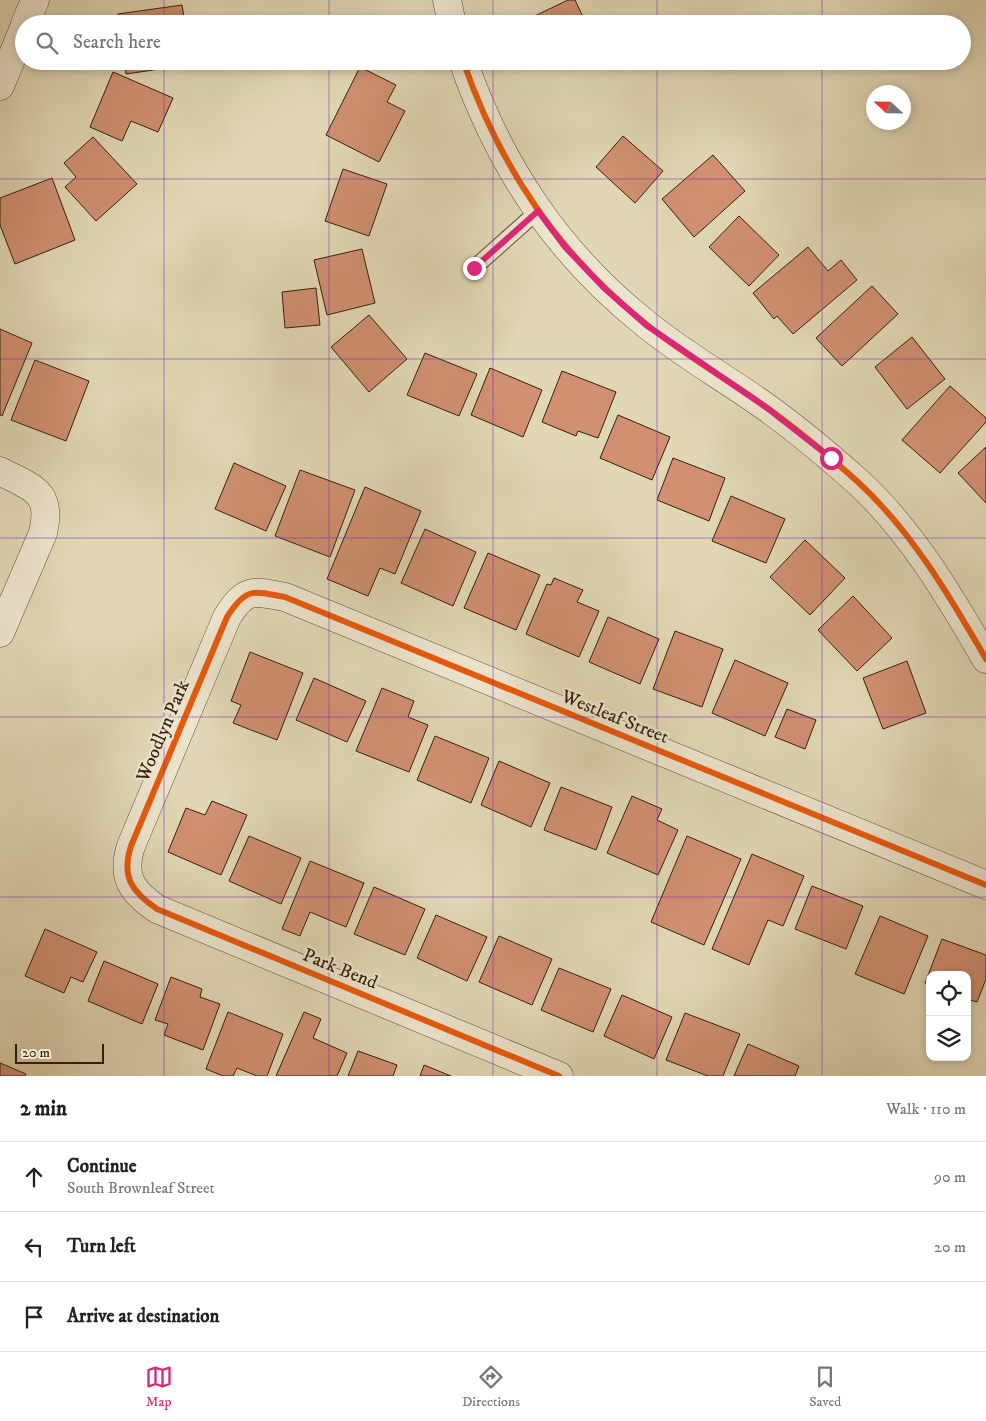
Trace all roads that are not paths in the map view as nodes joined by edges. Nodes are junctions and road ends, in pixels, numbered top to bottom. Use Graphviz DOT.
graph roads {
  1 [pos="35,0"];
  2 [pos="446,0"];
  3 [pos="29,15"];
  4 [pos="450,15"];
  5 [pos="15,50"];
  6 [pos="466,70"];
  7 [pos="0,86"];
  8 [pos="538,211"];
  9 [pos="474,268"];
  10 [pos="0,471"];
  11 [pos="234,605"];
  12 [pos="0,633"];
  13 [pos="986,659"];
  14 [pos="127,871"];
  15 [pos="986,885"];
  16 [pos="559,1076"];
  1 -- 3 [label="street"];
  2 -- 4 [label="street"];
  5 -- 7 [label="street"];
  6 -- 8 [label="street"];
  8 -- 9 [label="lane"];
  8 -- 13 [label="street"];
  10 -- 12 [label="street"];
  11 -- 14 [label="street, Woodlyn Park"];
  11 -- 15 [label="street, Westleaf Street"];
  14 -- 16 [label="street, Park Bend"];
}
